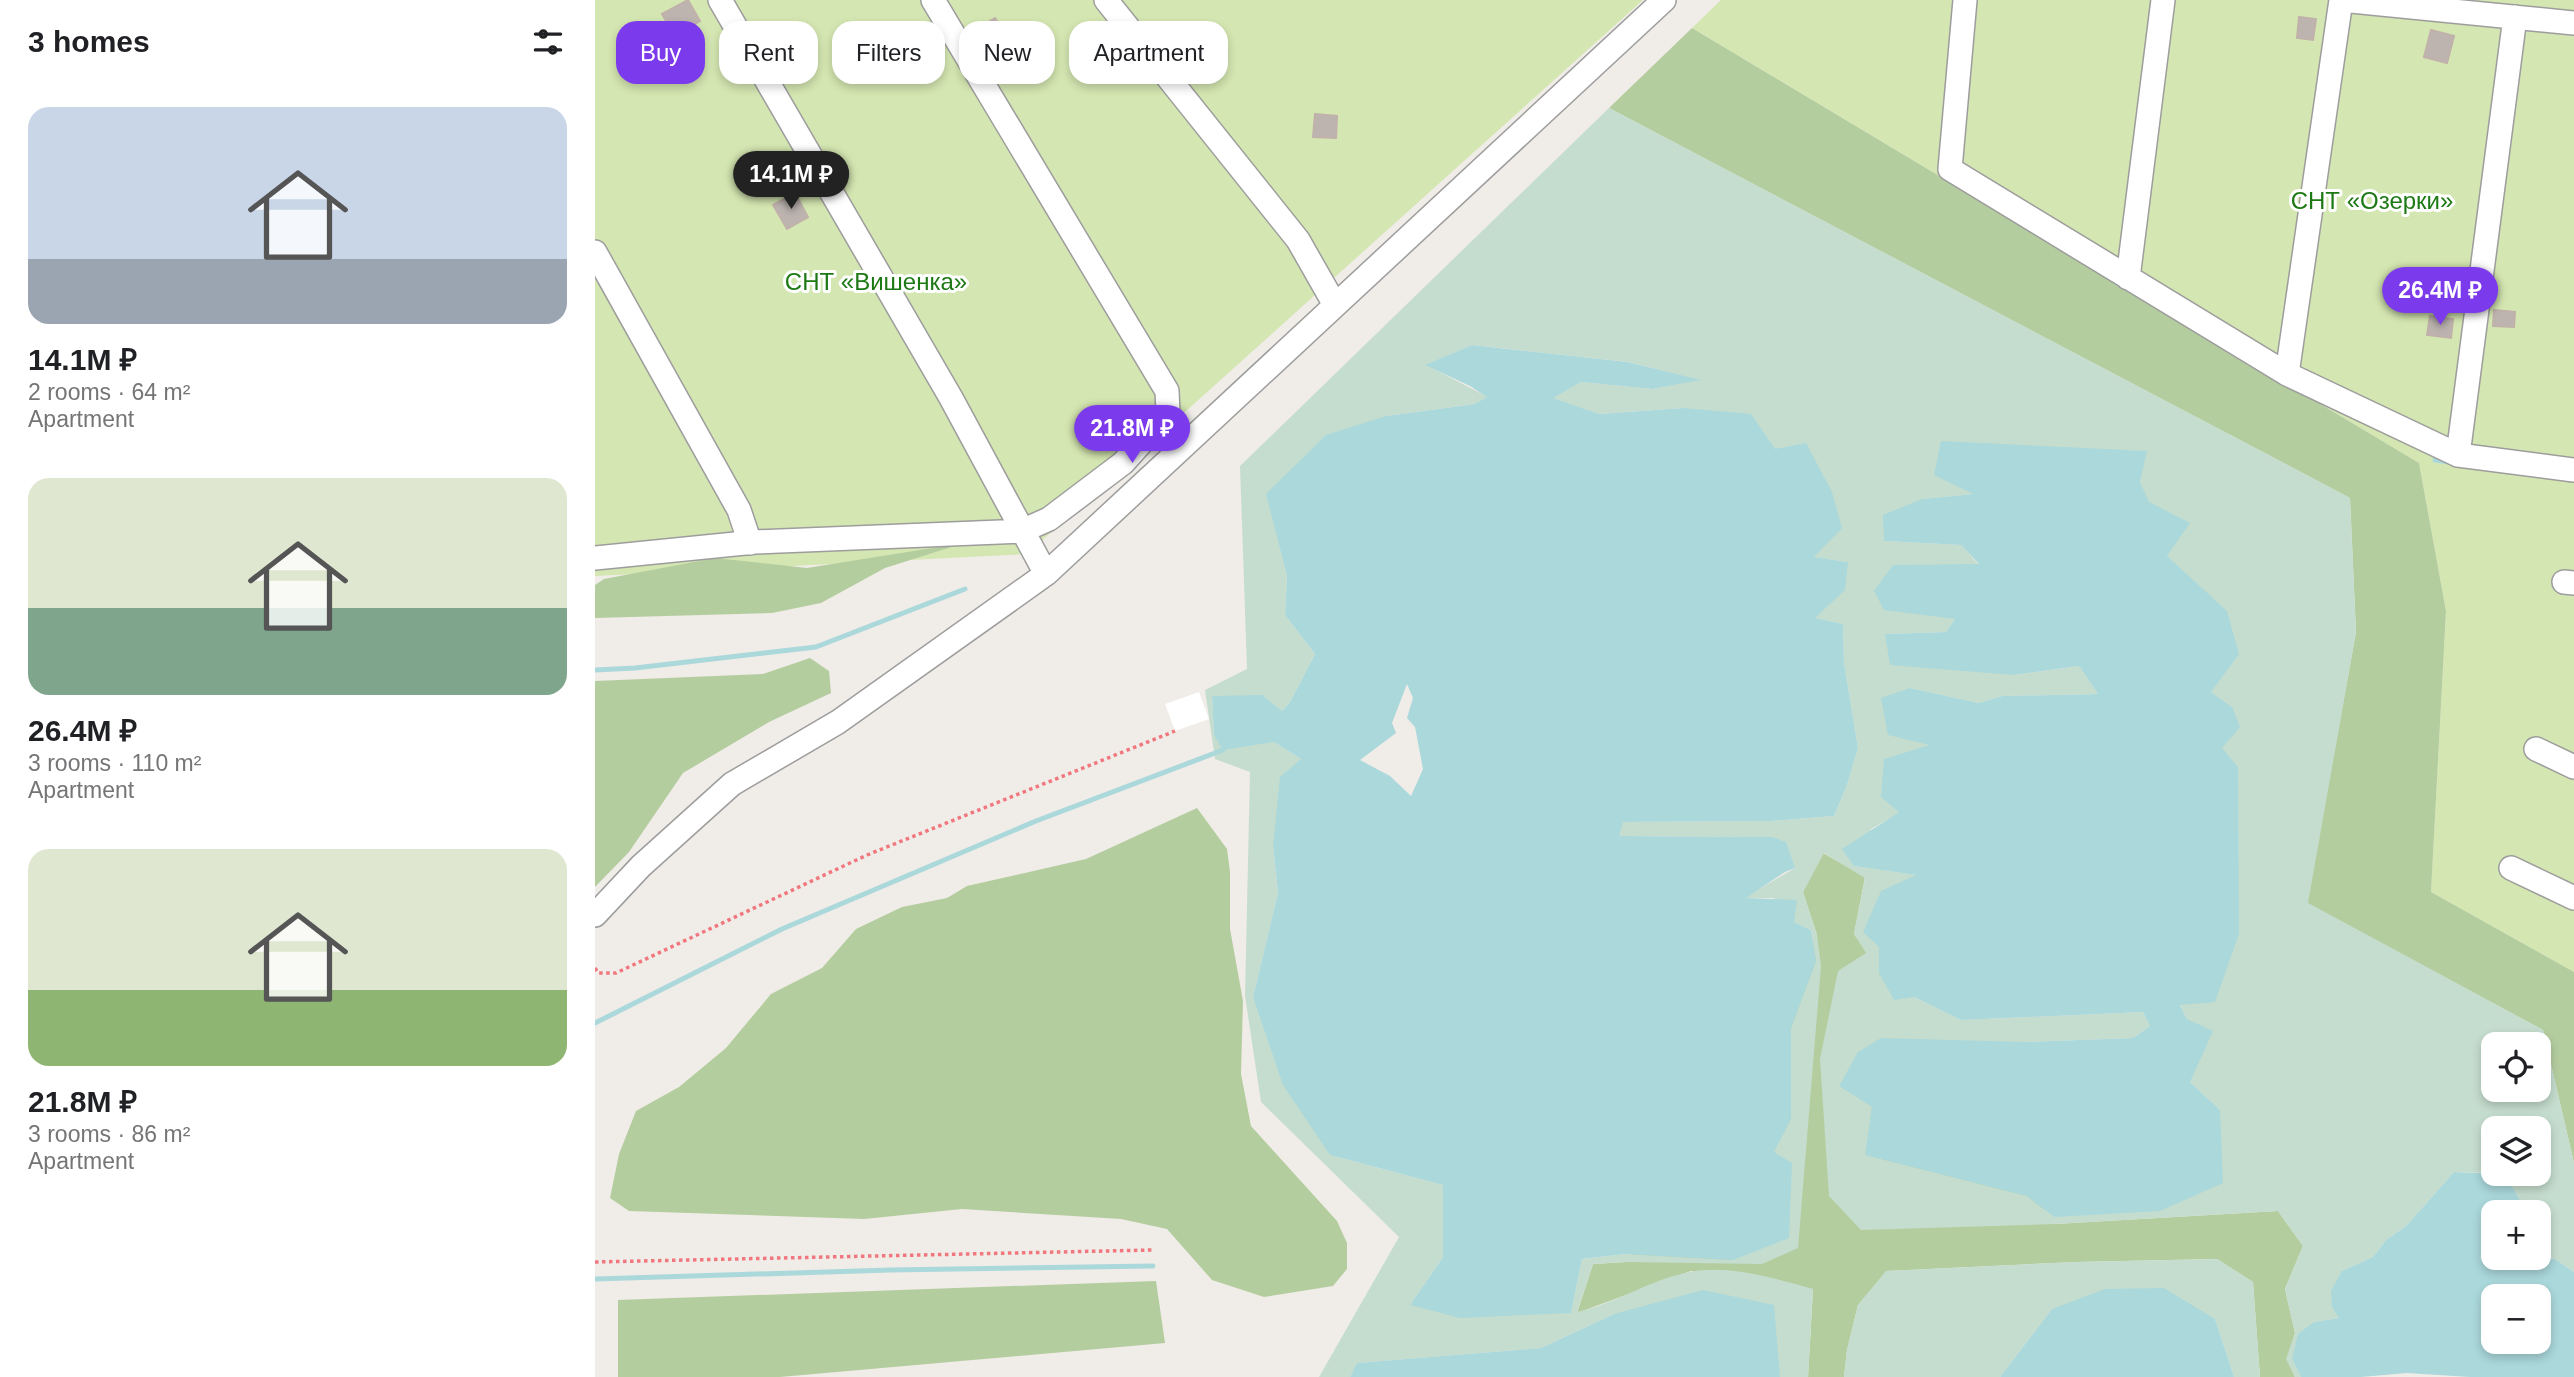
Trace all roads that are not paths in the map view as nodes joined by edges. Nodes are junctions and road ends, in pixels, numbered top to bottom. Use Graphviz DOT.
graph roads {
  1 [pos="720,0"];
  2 [pos="933,0"];
  3 [pos="1106,0"];
  4 [pos="1664,0"];
  5 [pos="1965,0"];
  6 [pos="2163,0"];
  7 [pos="2341,0"];
  8 [pos="2515,17"];
  9 [pos="2574,23"];
  10 [pos="595,252"];
  11 [pos="2129,278"];
  12 [pos="1335,305"];
  13 [pos="2287,374"];
  14 [pos="2458,455"];
  15 [pos="2574,470"];
  16 [pos="1022,531"];
  17 [pos="750,543"];
  18 [pos="595,558"];
  19 [pos="1046,574"];
  20 [pos="2536,749"];
  21 [pos="2574,767"];
  22 [pos="2511,868"];
  23 [pos="2574,898"];
  24 [pos="595,915"];
  1 -- 16 [label="street"];
  2 -- 16 [label="street"];
  3 -- 12 [label="street"];
  4 -- 12 [label="street"];
  5 -- 11 [label="street"];
  6 -- 11 [label="street"];
  7 -- 8 [label="street"];
  7 -- 13 [label="street"];
  8 -- 9 [label="street"];
  8 -- 14 [label="street"];
  10 -- 17 [label="street"];
  11 -- 13 [label="street"];
  12 -- 19 [label="street"];
  13 -- 14 [label="street"];
  14 -- 15 [label="street"];
  16 -- 17 [label="street"];
  16 -- 19 [label="street"];
  17 -- 18 [label="street"];
  19 -- 24 [label="street"];
  20 -- 21 [label="street"];
  22 -- 23 [label="street"];
}
